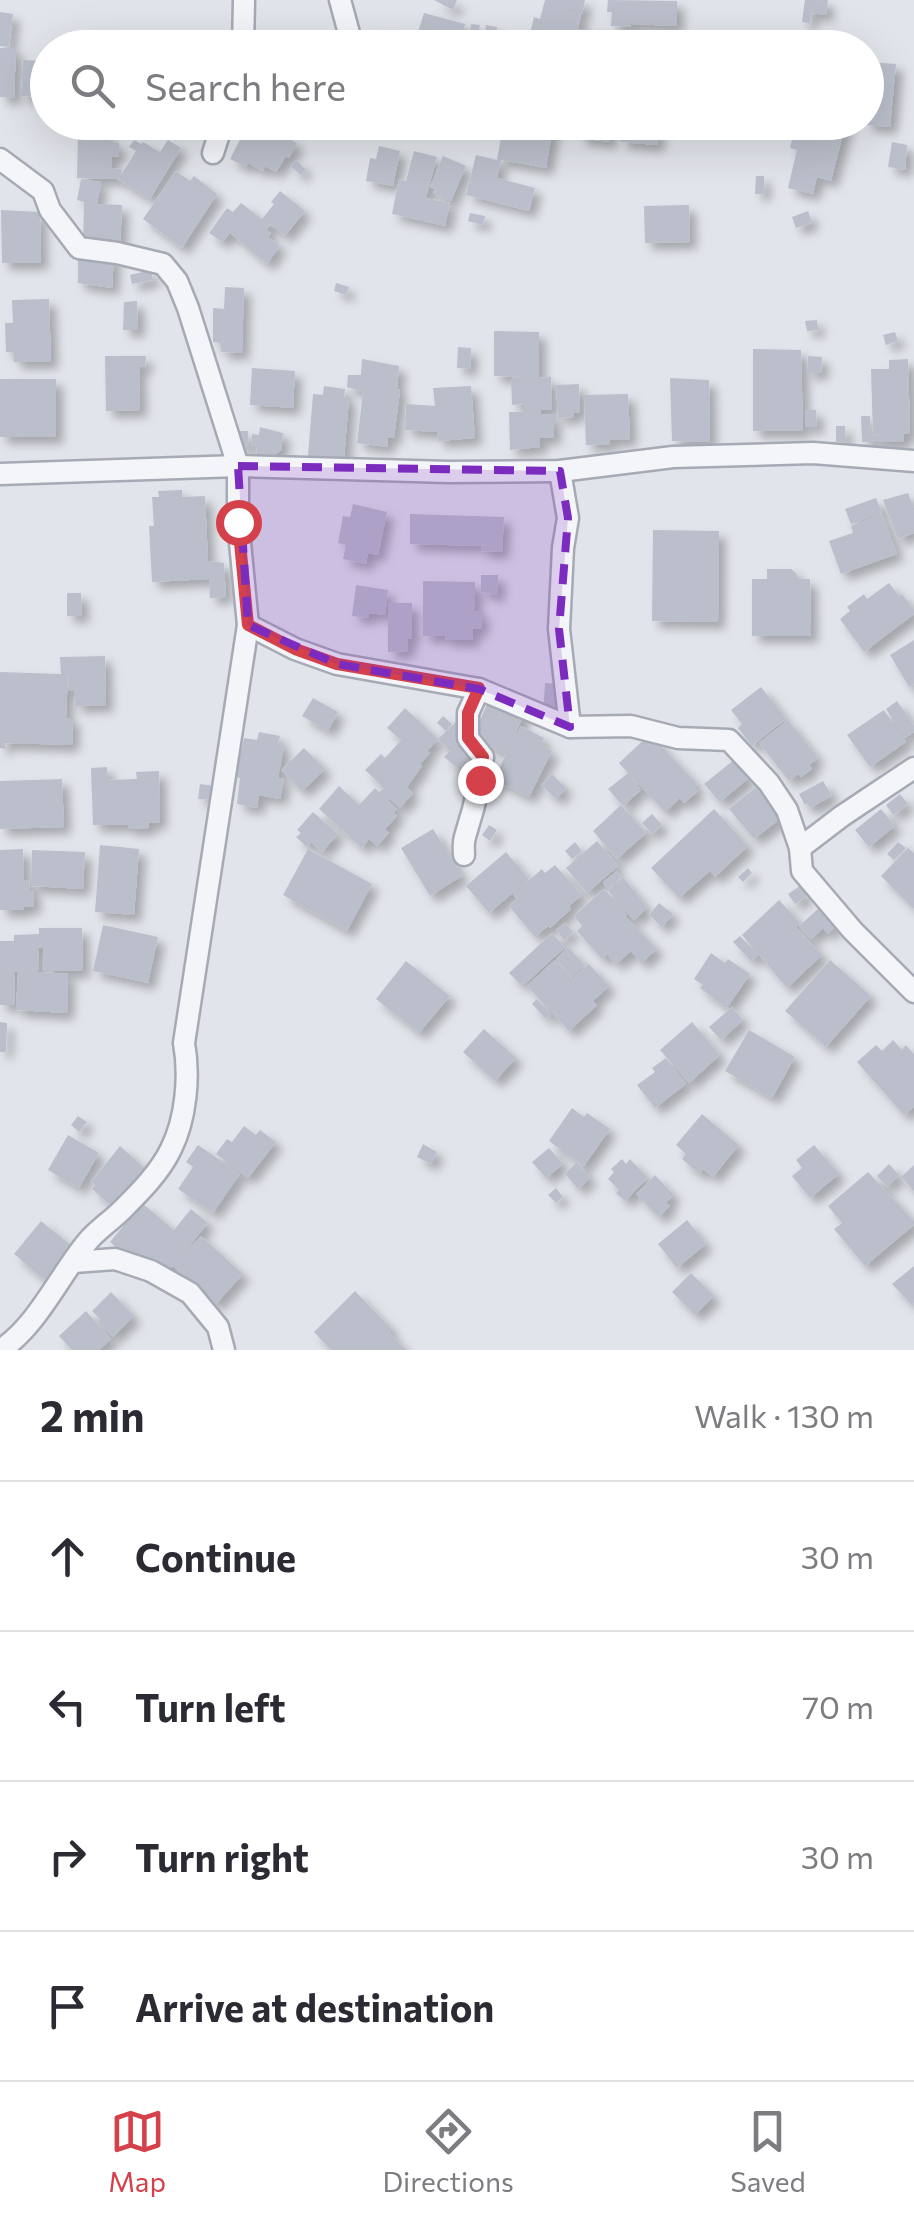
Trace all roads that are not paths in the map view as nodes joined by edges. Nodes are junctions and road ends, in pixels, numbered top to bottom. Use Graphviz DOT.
graph roads {
  1 [pos="244,0"];
  2 [pos="340,0"];
  3 [pos="243,30"];
  4 [pos="348,30"];
  5 [pos="217,140"];
  6 [pos="213,153"];
  7 [pos="0,159"];
  8 [pos="914,461"];
  9 [pos="238,466"];
  10 [pos="560,471"];
  11 [pos="0,474"];
  12 [pos="248,625"];
  13 [pos="479,688"];
  14 [pos="570,727"];
  15 [pos="914,768"];
  16 [pos="800,848"];
  17 [pos="464,855"];
  18 [pos="914,992"];
  19 [pos="74,1262"];
  20 [pos="0,1350"];
  21 [pos="224,1350"];
  1 -- 3 [label="street"];
  2 -- 4 [label="street"];
  5 -- 6 [label="street"];
  7 -- 9 [label="street"];
  8 -- 10 [label="street"];
  9 -- 10 [label="street"];
  9 -- 11 [label="street"];
  9 -- 12 [label="street"];
  10 -- 14 [label="street"];
  12 -- 13 [label="street"];
  12 -- 19 [label="street"];
  13 -- 14 [label="street"];
  13 -- 17 [label="street"];
  14 -- 16 [label="street"];
  15 -- 16 [label="street"];
  16 -- 18 [label="street"];
  19 -- 20 [label="street"];
  19 -- 21 [label="street"];
}
